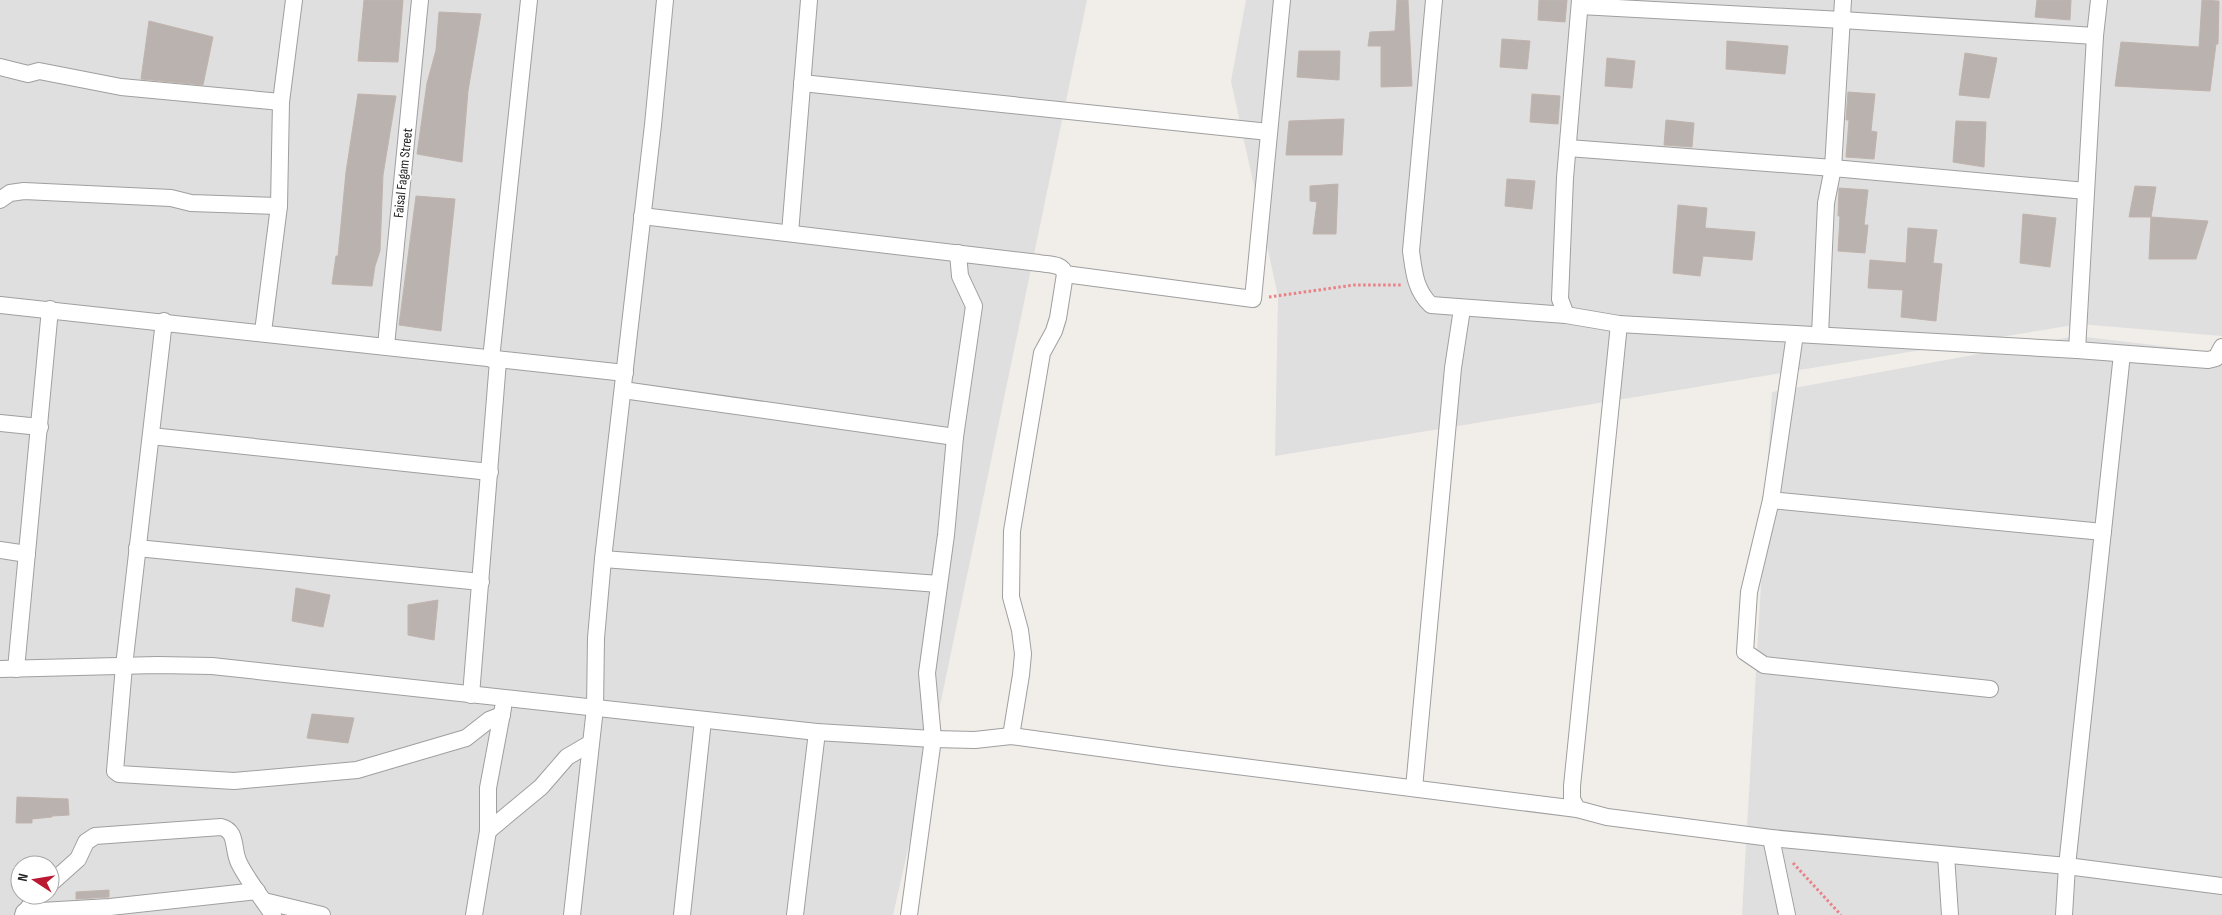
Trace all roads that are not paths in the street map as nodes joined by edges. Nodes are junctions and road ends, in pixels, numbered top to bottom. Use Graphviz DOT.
graph roads {
  1 [pos="294,0"];
  2 [pos="420,0"];
  3 [pos="529,0"];
  4 [pos="665,0"];
  5 [pos="809,0"];
  6 [pos="1282,0"];
  7 [pos="1434,0"];
  8 [pos="1843,0"];
  9 [pos="2099,0"];
  10 [pos="1580,3"];
  11 [pos="1842,20"];
  12 [pos="2094,36"];
  13 [pos="0,67"];
  14 [pos="802,83"];
  15 [pos="281,102"];
  16 [pos="1269,132"];
  17 [pos="1568,148"];
  18 [pos="1833,168"];
  19 [pos="2086,191"];
  20 [pos="0,200"];
  21 [pos="278,206"];
  22 [pos="642,216"];
  23 [pos="790,233"];
  24 [pos="958,253"];
  25 [pos="1065,274"];
  26 [pos="0,305"];
  27 [pos="50,309"];
  28 [pos="1462,309"];
  29 [pos="1566,315"];
  30 [pos="164,321"];
  31 [pos="1619,324"];
  32 [pos="263,332"];
  33 [pos="1795,334"];
  34 [pos="1820,335"];
  35 [pos="386,346"];
  36 [pos="2222,346"];
  37 [pos="2077,350"];
  38 [pos="2122,354"];
  39 [pos="494,360"];
  40 [pos="624,382"];
  41 [pos="0,423"];
  42 [pos="40,427"];
  43 [pos="151,436"];
  44 [pos="955,437"];
  45 [pos="490,472"];
  46 [pos="1771,500"];
  47 [pos="2103,532"];
  48 [pos="137,548"];
  49 [pos="0,550"];
  50 [pos="27,554"];
  51 [pos="603,559"];
  52 [pos="481,582"];
  53 [pos="939,584"];
  54 [pos="124,666"];
  55 [pos="8,669"];
  56 [pos="1990,689"];
  57 [pos="471,695"];
  58 [pos="503,707"];
  59 [pos="595,708"];
  60 [pos="703,720"];
  61 [pos="817,732"];
  62 [pos="1011,736"];
  63 [pos="933,739"];
  64 [pos="591,743"];
  65 [pos="1414,788"];
  66 [pos="1577,809"];
  67 [pos="488,831"];
  68 [pos="1771,838"];
  69 [pos="1946,855"];
  70 [pos="2067,866"];
  71 [pos="60,875"];
  72 [pos="2222,883"];
  73 [pos="261,896"];
  74 [pos="168,908"];
  75 [pos="24,914"];
  76 [pos="273,915"];
  77 [pos="322,915"];
  78 [pos="474,915"];
  79 [pos="572,915"];
  80 [pos="682,915"];
  81 [pos="795,915"];
  82 [pos="909,915"];
  83 [pos="1787,915"];
  84 [pos="1950,915"];
  85 [pos="2064,915"];
  1 -- 15 [label="street"];
  2 -- 35 [label="street, Faisal Fagam Street"];
  3 -- 39 [label="street"];
  4 -- 22 [label="street"];
  5 -- 14 [label="street"];
  6 -- 16 [label="street"];
  7 -- 28 [label="street"];
  8 -- 11 [label="street"];
  9 -- 12 [label="street"];
  10 -- 11 [label="street"];
  10 -- 17 [label="street"];
  11 -- 12 [label="street"];
  11 -- 18 [label="street"];
  12 -- 19 [label="street"];
  13 -- 15 [label="street"];
  14 -- 16 [label="street"];
  14 -- 23 [label="street"];
  15 -- 21 [label="street"];
  16 -- 25 [label="street"];
  17 -- 18 [label="street"];
  17 -- 29 [label="street"];
  18 -- 19 [label="street"];
  18 -- 34 [label="street"];
  19 -- 37 [label="street"];
  20 -- 21 [label="street"];
  21 -- 32 [label="street"];
  22 -- 23 [label="street"];
  22 -- 40 [label="street"];
  23 -- 24 [label="street"];
  24 -- 25 [label="street"];
  24 -- 44 [label="street"];
  25 -- 62 [label="street"];
  26 -- 27 [label="street"];
  27 -- 30 [label="street"];
  27 -- 42 [label="street"];
  28 -- 29 [label="street"];
  28 -- 65 [label="street"];
  29 -- 31 [label="street"];
  30 -- 32 [label="street"];
  30 -- 43 [label="street"];
  31 -- 33 [label="street"];
  31 -- 66 [label="street"];
  32 -- 35 [label="street"];
  33 -- 34 [label="street"];
  33 -- 46 [label="street"];
  34 -- 37 [label="street"];
  35 -- 39 [label="street"];
  36 -- 38 [label="street"];
  37 -- 38 [label="street"];
  38 -- 47 [label="street"];
  39 -- 40 [label="street"];
  39 -- 45 [label="street"];
  40 -- 44 [label="street"];
  40 -- 51 [label="street"];
  41 -- 42 [label="street"];
  42 -- 50 [label="street"];
  43 -- 45 [label="street"];
  43 -- 48 [label="street"];
  44 -- 53 [label="street"];
  45 -- 52 [label="street"];
  46 -- 47 [label="street"];
  46 -- 56 [label="street"];
  47 -- 70 [label="street"];
  48 -- 52 [label="street"];
  48 -- 54 [label="street"];
  49 -- 50 [label="street"];
  50 -- 55 [label="street"];
  51 -- 53 [label="street"];
  51 -- 59 [label="street"];
  52 -- 57 [label="street"];
  53 -- 63 [label="street"];
  54 -- 55 [label="street"];
  54 -- 57 [label="street"];
  54 -- 58 [label="street"];
  57 -- 58 [label="street"];
  58 -- 59 [label="street"];
  58 -- 67 [label="street"];
  59 -- 60 [label="street"];
  59 -- 64 [label="street"];
  60 -- 61 [label="street"];
  60 -- 80 [label="street"];
  61 -- 63 [label="street"];
  61 -- 81 [label="street"];
  62 -- 63 [label="street"];
  62 -- 65 [label="street"];
  63 -- 82 [label="street"];
  64 -- 67 [label="street"];
  64 -- 79 [label="street"];
  65 -- 66 [label="street"];
  66 -- 68 [label="street"];
  67 -- 78 [label="street"];
  68 -- 69 [label="street"];
  68 -- 83 [label="street"];
  69 -- 70 [label="street"];
  69 -- 84 [label="street"];
  70 -- 72 [label="street"];
  70 -- 85 [label="street"];
  71 -- 73 [label="street"];
  73 -- 74 [label="street"];
  73 -- 76 [label="street"];
  73 -- 77 [label="street"];
  74 -- 75 [label="street"];
}
